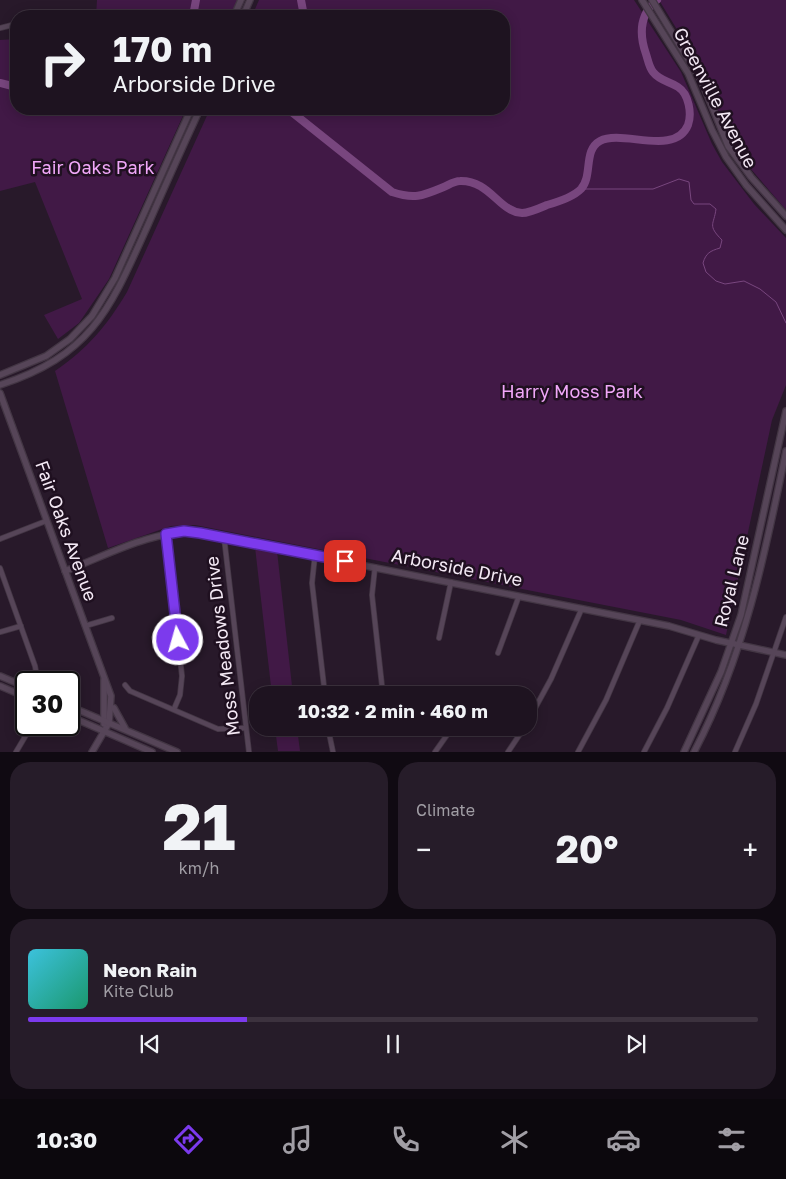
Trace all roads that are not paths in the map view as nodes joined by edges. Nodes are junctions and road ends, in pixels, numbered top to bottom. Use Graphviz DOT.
graph roads {
  1 [pos="642,0"];
  2 [pos="652,0"];
  3 [pos="188,115"];
  4 [pos="197,115"];
  5 [pos="786,216"];
  6 [pos="786,230"];
  7 [pos="0,375"];
  8 [pos="0,384"];
  9 [pos="0,393"];
  10 [pos="786,411"];
  11 [pos="786,451"];
  12 [pos="46,521"];
  13 [pos="166,534"];
  14 [pos="224,538"];
  15 [pos="0,539"];
  16 [pos="315,555"];
  17 [pos="375,567"];
  18 [pos="0,568"];
  19 [pos="65,572"];
  20 [pos="451,582"];
  21 [pos="519,596"];
  22 [pos="582,608"];
  23 [pos="786,617"];
  24 [pos="112,618"];
  25 [pos="640,620"];
  26 [pos="21,626"];
  27 [pos="85,626"];
  28 [pos="0,632"];
  29 [pos="699,635"];
  30 [pos="439,638"];
  31 [pos="731,644"];
  32 [pos="740,646"];
  33 [pos="498,653"];
  34 [pos="775,653"];
  35 [pos="786,655"];
  36 [pos="37,671"];
  37 [pos="0,676"];
  38 [pos="104,680"];
  39 [pos="15,682"];
  40 [pos="124,685"];
  41 [pos="0,686"];
  42 [pos="323,686"];
  43 [pos="382,686"];
  44 [pos="15,693"];
  45 [pos="112,704"];
  46 [pos="537,705"];
  47 [pos="174,709"];
  48 [pos="80,711"];
  49 [pos="80,721"];
  50 [pos="107,722"];
  51 [pos="246,728"];
  52 [pos="128,731"];
  53 [pos="105,732"];
  54 [pos="25,736"];
  55 [pos="330,736"];
  56 [pos="446,736"];
  57 [pos="519,736"];
  58 [pos="16,752"];
  59 [pos="92,752"];
  60 [pos="152,752"];
  61 [pos="177,752"];
  62 [pos="249,752"];
  63 [pos="333,752"];
  64 [pos="435,752"];
  65 [pos="508,752"];
  66 [pos="578,752"];
  67 [pos="644,752"];
  68 [pos="684,752"];
  69 [pos="694,752"];
  70 [pos="735,752"];
  1 -- 6 [label="main road, Greenville Avenue"];
  2 -- 5 [label="main road, Greenville Avenue"];
  3 -- 7 [label="main road"];
  4 -- 8 [label="main road"];
  9 -- 12 [label="main road, Fair Oaks Avenue"];
  10 -- 31 [label="main road, Royal Lane"];
  11 -- 32 [label="main road, Royal Lane"];
  12 -- 15 [label="street"];
  12 -- 19 [label="main road, Fair Oaks Avenue"];
  13 -- 14 [label="main road, Arborside Drive"];
  13 -- 19 [label="main road, Arborside Drive"];
  13 -- 47 [label="street"];
  14 -- 16 [label="main road, Arborside Drive"];
  14 -- 51 [label="street, Moss Meadows Drive"];
  16 -- 17 [label="main road, Arborside Drive"];
  16 -- 42 [label="street"];
  17 -- 20 [label="main road, Arborside Drive"];
  17 -- 43 [label="street"];
  18 -- 26 [label="street"];
  19 -- 27 [label="main road, Fair Oaks Avenue"];
  20 -- 21 [label="main road, Arborside Drive"];
  20 -- 30 [label="street"];
  21 -- 22 [label="main road, Arborside Drive"];
  21 -- 33 [label="street"];
  22 -- 25 [label="main road, Arborside Drive"];
  22 -- 46 [label="street"];
  23 -- 34 [label="street"];
  24 -- 27 [label="street"];
  25 -- 29 [label="main road, Arborside Drive"];
  25 -- 66 [label="street"];
  26 -- 28 [label="street"];
  26 -- 36 [label="street"];
  27 -- 38 [label="main road, Fair Oaks Avenue"];
  29 -- 31 [label="main road, Arborside Drive"];
  29 -- 67 [label="street"];
  31 -- 32 [label="main road, Arborside Drive"];
  31 -- 68 [label="main road, Royal Lane"];
  32 -- 34 [label="main road, Arborside Drive"];
  32 -- 69 [label="main road, Royal Lane"];
  34 -- 35 [label="main road, Arborside Drive"];
  34 -- 70 [label="street"];
  37 -- 39 [label="main road"];
  38 -- 45 [label="main road, Fair Oaks Avenue"];
  38 -- 50 [label="main road, Fair Oaks Avenue"];
  40 -- 47 [label="street"];
  41 -- 44 [label="main road"];
  45 -- 50 [label="main road, Fair Oaks Avenue"];
  45 -- 52 [label="main road"];
  47 -- 51 [label="street"];
  48 -- 50 [label="main road"];
  49 -- 53 [label="main road"];
  50 -- 52 [label="main road"];
  50 -- 53 [label="main road, Fair Oaks Avenue"];
  51 -- 62 [label="street, Moss Meadows Drive"];
  52 -- 61 [label="main road"];
  53 -- 59 [label="main road, Fair Oaks Avenue"];
  53 -- 60 [label="main road"];
  54 -- 58 [label="street"];
  55 -- 63 [label="street"];
  56 -- 64 [label="street"];
  57 -- 65 [label="street"];
}
